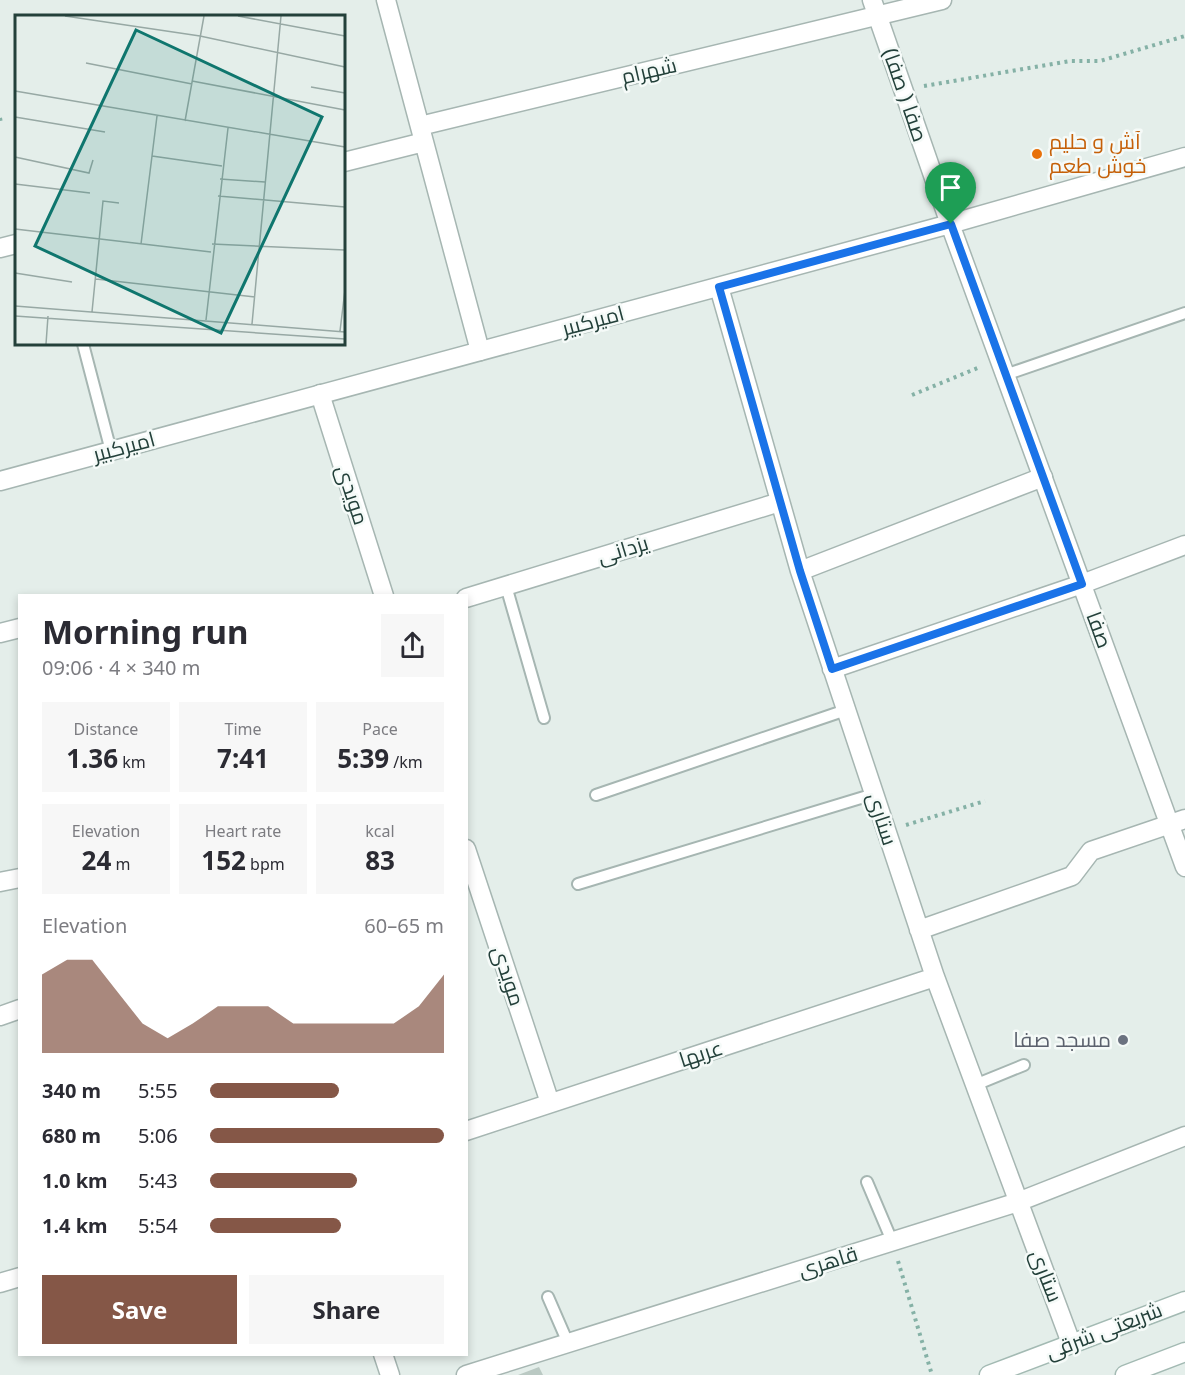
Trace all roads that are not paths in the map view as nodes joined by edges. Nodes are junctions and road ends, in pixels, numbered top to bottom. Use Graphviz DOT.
graph roads {
  1 [pos="386,0"];
  2 [pos="942,0"];
  3 [pos="875,8"];
  4 [pos="422,134"];
  5 [pos="1185,157"];
  6 [pos="345,162"];
  7 [pos="951,224"];
  8 [pos="15,244"];
  9 [pos="0,248"];
  10 [pos="719,287"];
  11 [pos="1185,313"];
  12 [pos="83,345"];
  13 [pos="480,351"];
  14 [pos="1003,367"];
  15 [pos="320,394"];
  16 [pos="111,451"];
  17 [pos="1042,477"];
  18 [pos="0,481"];
  19 [pos="780,502"];
  20 [pos="1185,545"];
  21 [pos="800,571"];
  22 [pos="1082,584"];
  23 [pos="506,586"];
  24 [pos="383,594"];
  25 [pos="468,597"];
  26 [pos="18,628"];
  27 [pos="0,633"];
  28 [pos="832,669"];
  29 [pos="846,710"];
  30 [pos="544,718"];
  31 [pos="874,794"];
  32 [pos="597,795"];
  33 [pos="1177,822"];
  34 [pos="468,855"];
  35 [pos="1185,867"];
  36 [pos="18,878"];
  37 [pos="0,882"];
  38 [pos="578,884"];
  39 [pos="919,930"];
  40 [pos="935,977"];
  41 [pos="18,1010"];
  42 [pos="0,1016"];
  43 [pos="1024,1065"];
  44 [pos="975,1085"];
  45 [pos="550,1103"];
  46 [pos="468,1130"];
  47 [pos="1185,1136"];
  48 [pos="867,1182"];
  49 [pos="1018,1202"];
  50 [pos="892,1241"];
  51 [pos="18,1278"];
  52 [pos="0,1284"];
  53 [pos="549,1297"];
  54 [pos="1185,1301"];
  55 [pos="568,1343"];
  56 [pos="1071,1343"];
  57 [pos="1185,1352"];
  58 [pos="384,1356"];
  59 [pos="390,1375"];
  60 [pos="466,1375"];
  61 [pos="990,1375"];
  62 [pos="1125,1375"];
  1 -- 4 [label="street"];
  2 -- 3 [label="street"];
  3 -- 4 [label="street, شهرام"];
  3 -- 7 [label="street, صفا ( صفا)"];
  4 -- 6 [label="street, شهرام"];
  4 -- 13 [label="street"];
  5 -- 7 [label="street, امیرکبیر"];
  7 -- 10 [label="street, امیرکبیر"];
  7 -- 14 [label="street, صفا"];
  8 -- 9 [label="street"];
  10 -- 13 [label="street, امیرکبیر"];
  10 -- 19 [label="street, ستاری"];
  11 -- 14 [label="lane"];
  12 -- 16 [label="lane"];
  13 -- 15 [label="street, امیرکبیر"];
  14 -- 17 [label="street, صفا"];
  15 -- 16 [label="street, امیرکبیر"];
  15 -- 24 [label="street, مویدی"];
  16 -- 18 [label="street, امیرکبیر"];
  17 -- 21 [label="street"];
  17 -- 22 [label="street, صفا"];
  19 -- 21 [label="street, ستاری"];
  19 -- 23 [label="street, یزدانی"];
  20 -- 22 [label="street"];
  21 -- 28 [label="street, ستاری"];
  22 -- 28 [label="street"];
  22 -- 33 [label="street, صفا"];
  23 -- 25 [label="street, یزدانی"];
  23 -- 30 [label="lane"];
  26 -- 27 [label="street"];
  28 -- 29 [label="street, ستاری"];
  29 -- 31 [label="street, ستاری"];
  29 -- 32 [label="lane"];
  31 -- 38 [label="lane"];
  31 -- 39 [label="street, ستاری"];
  33 -- 35 [label="street, صفا"];
  33 -- 39 [label="street"];
  34 -- 45 [label="street, مویدی"];
  36 -- 37 [label="street"];
  39 -- 40 [label="street, ستاری"];
  40 -- 44 [label="street, ستاری"];
  40 -- 45 [label="street, عربها"];
  41 -- 42 [label="street"];
  43 -- 44 [label="lane"];
  44 -- 49 [label="street, ستاری"];
  45 -- 46 [label="street, عربها"];
  47 -- 49 [label="street, قاهری"];
  48 -- 50 [label="lane"];
  49 -- 50 [label="street, قاهری"];
  49 -- 56 [label="street, ستاری"];
  50 -- 55 [label="street, قاهری"];
  51 -- 52 [label="street"];
  53 -- 55 [label="lane"];
  54 -- 56 [label="street, شریعتی شرقی"];
  55 -- 60 [label="street, قاهری"];
  56 -- 61 [label="street, شریعتی شرقی"];
  57 -- 62 [label="street"];
  58 -- 59 [label="street"];
}
